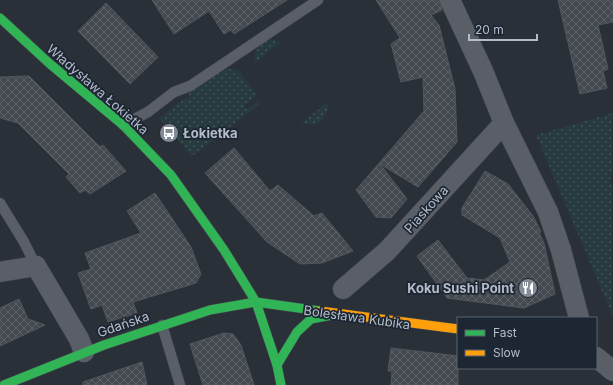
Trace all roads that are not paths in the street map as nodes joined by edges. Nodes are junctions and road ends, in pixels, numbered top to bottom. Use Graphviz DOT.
graph roads {
  1 [pos="318,0"];
  2 [pos="450,0"];
  3 [pos="0,18"];
  4 [pos="504,123"];
  5 [pos="123,125"];
  6 [pos="0,203"];
  7 [pos="36,266"];
  8 [pos="0,272"];
  9 [pos="343,289"];
  10 [pos="256,302"];
  11 [pos="335,314"];
  12 [pos="579,317"];
  13 [pos="162,325"];
  14 [pos="457,329"];
  15 [pos="84,352"];
  16 [pos="597,358"];
  17 [pos="277,365"];
  18 [pos="613,371"];
  19 [pos="4,385"];
  20 [pos="180,385"];
  21 [pos="281,385"];
  1 -- 5 [label="lane"];
  2 -- 4 [label="street"];
  3 -- 5 [label="street, Władysława Łokietka"];
  4 -- 9 [label="street, Piaskowa"];
  4 -- 12 [label="street"];
  5 -- 10 [label="street, Władysława Łokietka"];
  6 -- 7 [label="lane"];
  7 -- 8 [label="street"];
  7 -- 15 [label="street"];
  10 -- 11 [label="street, Bolesława Kubika"];
  10 -- 13 [label="street, Gdańska"];
  10 -- 17 [label="street, Władysława Łokietka"];
  11 -- 14 [label="street, Bolesława Kubika"];
  11 -- 17 [label="street"];
  13 -- 15 [label="street, Gdańska"];
  13 -- 20 [label="lane"];
  15 -- 19 [label="street, Gdańska"];
  16 -- 18 [label="street"];
  17 -- 21 [label="street, Władysława Łokietka"];
}
